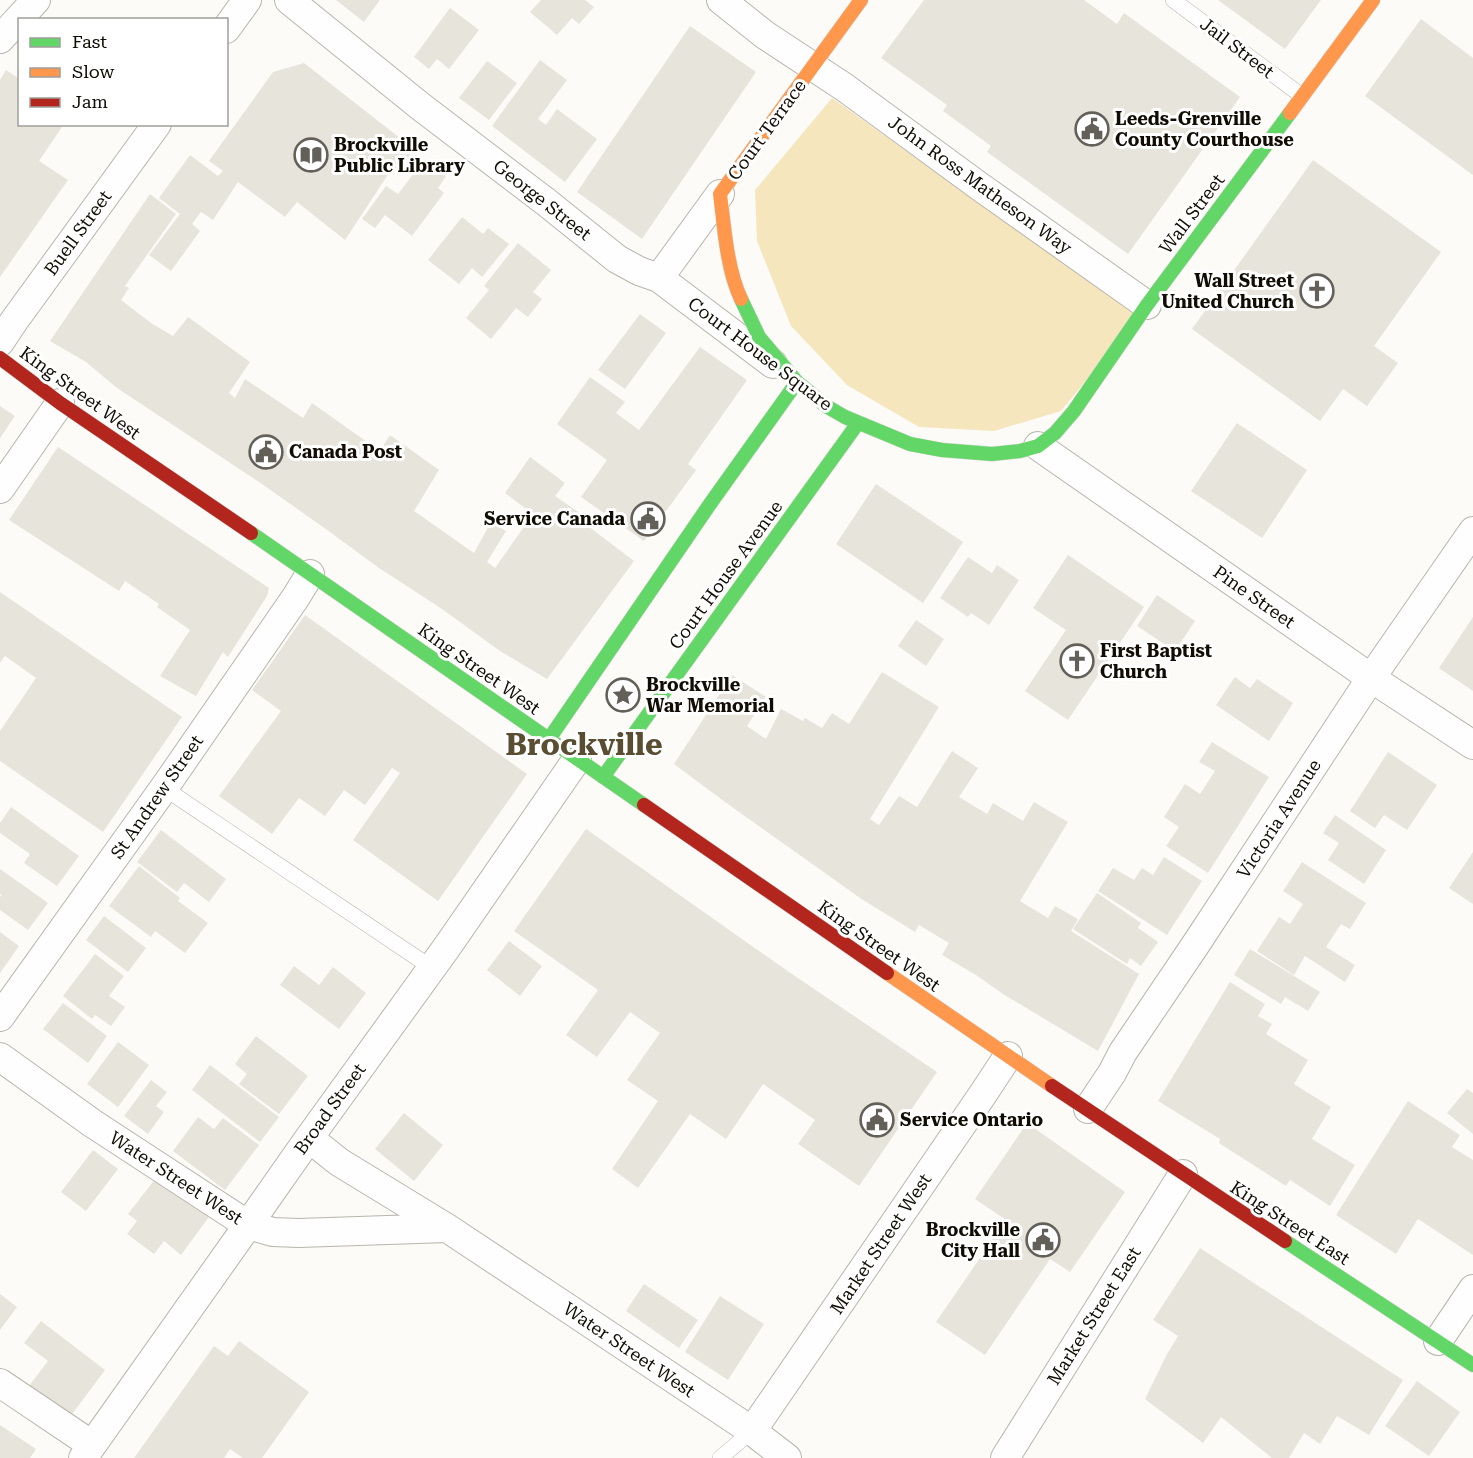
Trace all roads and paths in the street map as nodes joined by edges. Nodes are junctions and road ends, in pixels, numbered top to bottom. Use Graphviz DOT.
graph roads {
  1 [pos="36,0"];
  2 [pos="247,0"];
  3 [pos="289,0"];
  4 [pos="721,0"];
  5 [pos="861,0"];
  6 [pos="1173,0"];
  7 [pos="1373,0"];
  8 [pos="19,18"];
  9 [pos="18,20"];
  10 [pos="228,26"];
  11 [pos="0,39"];
  12 [pos="813,66"];
  13 [pos="1302,96"];
  14 [pos="156,126"];
  15 [pos="720,194"];
  16 [pos="659,278"];
  17 [pos="1148,305"];
  18 [pos="0,342"];
  19 [pos="0,358"];
  20 [pos="797,382"];
  21 [pos="60,403"];
  22 [pos="858,423"];
  23 [pos="1038,446"];
  24 [pos="0,489"];
  25 [pos="1473,531"];
  26 [pos="310,574"];
  27 [pos="1371,678"];
  28 [pos="549,739"];
  29 [pos="1473,745"];
  30 [pos="577,759"];
  31 [pos="603,777"];
  32 [pos="164,788"];
  33 [pos="432,968"];
  34 [pos="0,1017"];
  35 [pos="1008,1056"];
  36 [pos="0,1057"];
  37 [pos="1088,1109"];
  38 [pos="309,1138"];
  39 [pos="1183,1174"];
  40 [pos="248,1225"];
  41 [pos="447,1228"];
  42 [pos="1473,1289"];
  43 [pos="1438,1341"];
  44 [pos="1473,1365"];
  45 [pos="0,1383"];
  46 [pos="752,1431"];
  47 [pos="87,1451"];
  48 [pos="720,1458"];
  49 [pos="787,1458"];
  50 [pos="1005,1458"];
  1 -- 8 [label="street"];
  2 -- 10 [label="street"];
  3 -- 16 [label="street, George Street"];
  4 -- 12 [label="street, John Ross Matheson Way"];
  5 -- 12 [label="main road, Court Terrace"];
  6 -- 13 [label="lane, Jail Street"];
  7 -- 13 [label="main road, Wall Street"];
  9 -- 11 [label="street"];
  12 -- 15 [label="main road, Court Terrace"];
  12 -- 17 [label="street, John Ross Matheson Way"];
  13 -- 17 [label="main road, Wall Street"];
  14 -- 18 [label="street, Buell Street"];
  15 -- 16 [label="street, Court Terrace"];
  15 -- 20 [label="main road, Court Terrace"];
  16 -- 20 [label="street, Court House Square"];
  17 -- 23 [label="main road, Wall Street"];
  19 -- 21 [label="main road, King Street West"];
  20 -- 22 [label="main road, Court House Square"];
  20 -- 28 [label="main road"];
  21 -- 24 [label="street"];
  21 -- 26 [label="main road, King Street West"];
  22 -- 23 [label="main road, Court House Square"];
  22 -- 31 [label="main road, Court House Avenue"];
  23 -- 27 [label="street, Pine Street"];
  25 -- 27 [label="street, Victoria Avenue"];
  26 -- 28 [label="main road, King Street West"];
  26 -- 32 [label="street, St Andrew Street"];
  27 -- 29 [label="street, Pine Street"];
  27 -- 37 [label="street, Victoria Avenue"];
  28 -- 30 [label="main road, King Street West"];
  30 -- 31 [label="main road, King Street West"];
  30 -- 33 [label="street, Broad Street"];
  31 -- 35 [label="main road, King Street West"];
  32 -- 33 [label="lane"];
  32 -- 34 [label="street, St Andrew Street"];
  33 -- 38 [label="street, Broad Street"];
  35 -- 37 [label="main road, King Street West"];
  35 -- 46 [label="street, Market Street West"];
  36 -- 40 [label="street, Water Street West"];
  37 -- 39 [label="main road, King Street East"];
  38 -- 40 [label="street, Broad Street"];
  38 -- 41 [label="street, Water Street West"];
  39 -- 43 [label="main road, King Street East"];
  39 -- 50 [label="street, Market Street East"];
  40 -- 41 [label="street, Water Street West"];
  40 -- 47 [label="street, Broad Street"];
  41 -- 46 [label="street, Water Street West"];
  42 -- 43 [label="street"];
  43 -- 44 [label="main road, King Street East"];
  45 -- 47 [label="street"];
  46 -- 48 [label="lane"];
  46 -- 49 [label="street, Water Street West"];
}
